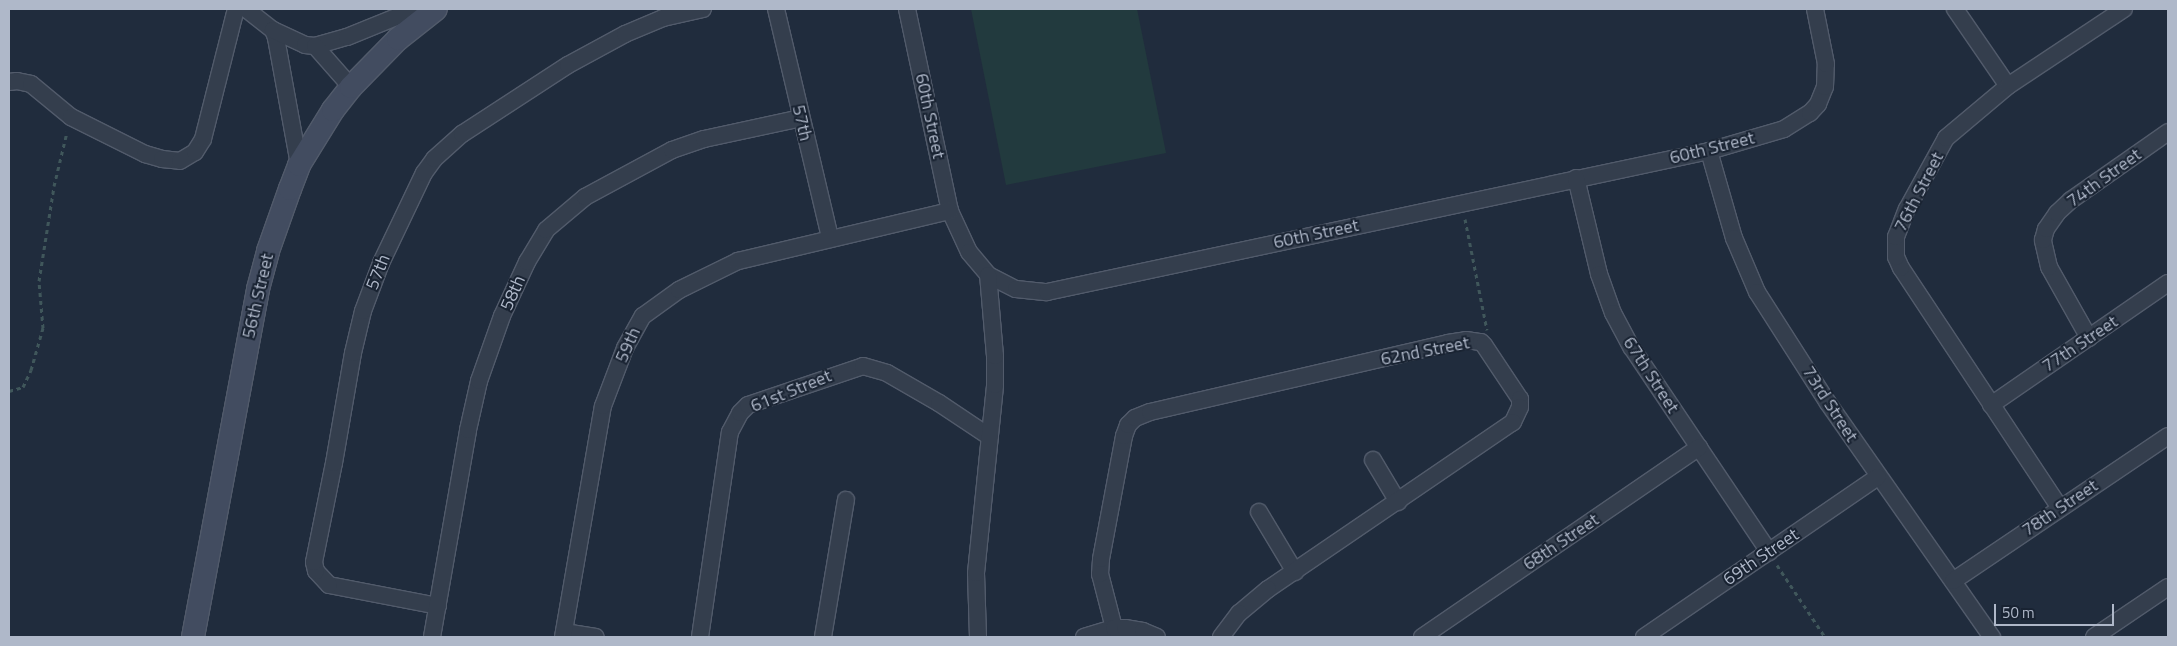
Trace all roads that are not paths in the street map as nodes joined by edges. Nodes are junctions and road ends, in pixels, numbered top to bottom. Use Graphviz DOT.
graph roads {
  1 [pos="236,9"];
  2 [pos="246,9"];
  3 [pos="416,9"];
  4 [pos="436,9"];
  5 [pos="703,9"];
  6 [pos="776,9"];
  7 [pos="907,9"];
  8 [pos="1815,9"];
  9 [pos="1954,9"];
  10 [pos="2124,9"];
  11 [pos="273,30"];
  12 [pos="316,46"];
  13 [pos="9,82"];
  14 [pos="2008,86"];
  15 [pos="351,87"];
  16 [pos="801,118"];
  17 [pos="2168,132"];
  18 [pos="1709,151"];
  19 [pos="299,165"];
  20 [pos="1576,178"];
  21 [pos="950,211"];
  22 [pos="830,238"];
  23 [pos="988,275"];
  24 [pos="2168,283"];
  25 [pos="2089,338"];
  26 [pos="1991,405"];
  27 [pos="2168,436"];
  28 [pos="990,438"];
  29 [pos="1699,447"];
  30 [pos="1373,460"];
  31 [pos="1878,477"];
  32 [pos="846,500"];
  33 [pos="1398,502"];
  34 [pos="2060,508"];
  35 [pos="1258,512"];
  36 [pos="1769,552"];
  37 [pos="1295,572"];
  38 [pos="1953,581"];
  39 [pos="2168,587"];
  40 [pos="438,606"];
  41 [pos="1114,628"];
  42 [pos="564,635"];
  43 [pos="193,637"];
  44 [pos="432,637"];
  45 [pos="596,637"];
  46 [pos="700,637"];
  47 [pos="823,637"];
  48 [pos="978,637"];
  49 [pos="1084,637"];
  50 [pos="1156,637"];
  51 [pos="1221,637"];
  52 [pos="1422,637"];
  53 [pos="1644,637"];
  54 [pos="1992,637"];
  55 [pos="2094,637"];
  1 -- 13 [label="street"];
  2 -- 11 [label="street"];
  3 -- 12 [label="street"];
  4 -- 15 [label="street, 56th Street"];
  5 -- 40 [label="street, 57th"];
  6 -- 16 [label="street, 57th"];
  7 -- 21 [label="street, 60th Street"];
  8 -- 18 [label="street, 60th Street"];
  9 -- 14 [label="street"];
  10 -- 14 [label="street, 76th Street"];
  11 -- 12 [label="street"];
  11 -- 19 [label="street"];
  12 -- 15 [label="street"];
  14 -- 26 [label="street, 76th Street"];
  15 -- 19 [label="street, 56th Street"];
  16 -- 22 [label="street, 57th"];
  16 -- 40 [label="street, 58th"];
  17 -- 25 [label="street, 74th Street"];
  18 -- 20 [label="street, 60th Street"];
  18 -- 31 [label="street, 73rd Street"];
  19 -- 43 [label="street, 56th Street"];
  20 -- 23 [label="street, 60th Street"];
  20 -- 29 [label="street, 67th Street"];
  21 -- 22 [label="street, 59th"];
  21 -- 23 [label="street, 60th Street"];
  22 -- 42 [label="street, 59th"];
  23 -- 28 [label="street"];
  24 -- 25 [label="street, 77th Street"];
  25 -- 26 [label="street, 77th Street"];
  26 -- 34 [label="street, 76th Street"];
  27 -- 34 [label="street, 78th Street"];
  28 -- 46 [label="street, 61st Street"];
  28 -- 48 [label="street"];
  29 -- 36 [label="street, 67th Street"];
  29 -- 52 [label="street, 68th Street"];
  30 -- 33 [label="street"];
  31 -- 36 [label="street, 69th Street"];
  31 -- 38 [label="street, 73rd Street"];
  32 -- 47 [label="street"];
  33 -- 37 [label="street, 62nd Street"];
  33 -- 41 [label="street, 62nd Street"];
  34 -- 38 [label="street, 78th Street"];
  35 -- 37 [label="street"];
  36 -- 53 [label="street, 69th Street"];
  37 -- 51 [label="street, 62nd Street"];
  38 -- 54 [label="street, 73rd Street"];
  39 -- 55 [label="street"];
  40 -- 44 [label="street, 58th"];
  41 -- 49 [label="street"];
  41 -- 50 [label="street"];
  42 -- 45 [label="street"];
}
